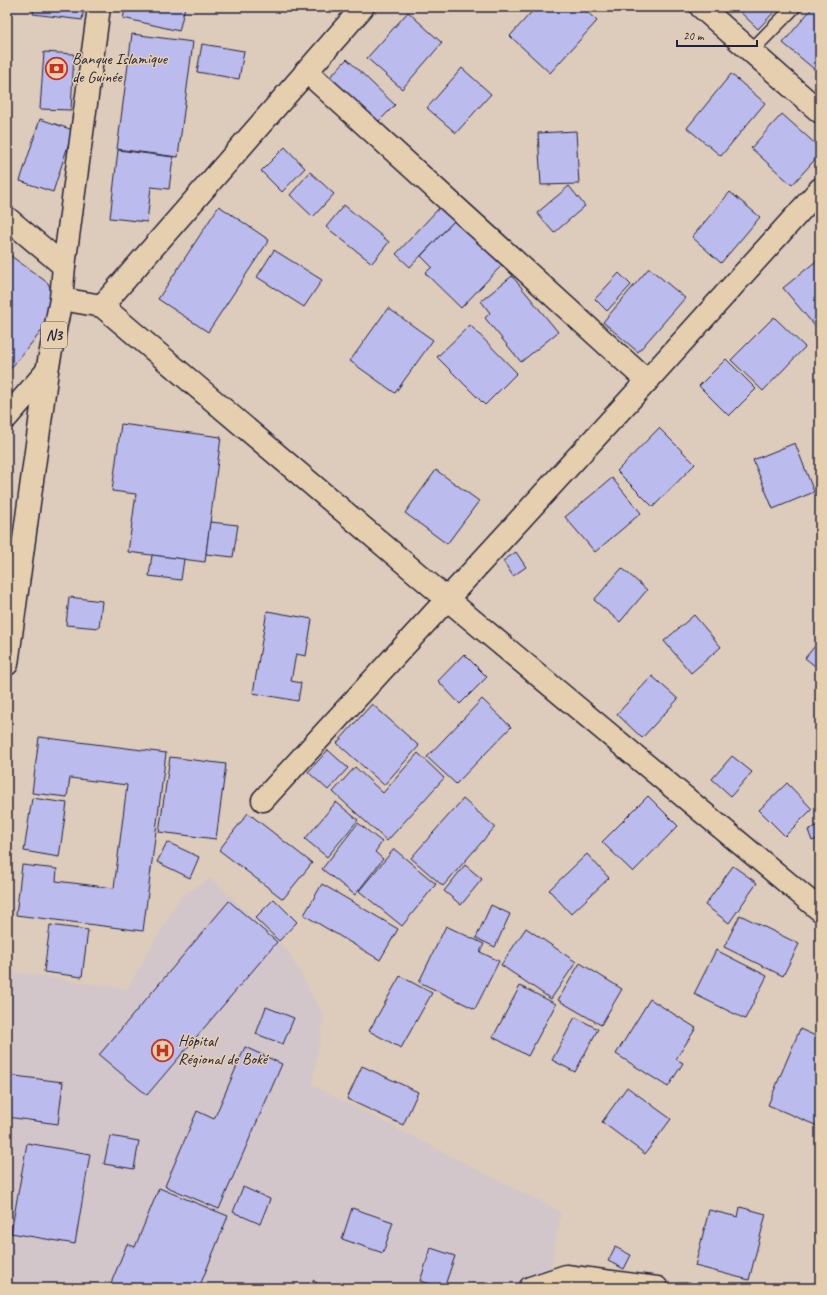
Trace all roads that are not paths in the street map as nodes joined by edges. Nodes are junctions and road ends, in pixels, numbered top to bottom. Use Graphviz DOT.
graph roads {
  1 [pos="99,7"];
  2 [pos="363,7"];
  3 [pos="701,7"];
  4 [pos="794,7"];
  5 [pos="751,51"];
  6 [pos="306,71"];
  7 [pos="820,112"];
  8 [pos="820,189"];
  9 [pos="7,218"];
  10 [pos="64,266"];
  11 [pos="61,299"];
  12 [pos="102,306"];
  13 [pos="47,371"];
  14 [pos="646,381"];
  15 [pos="7,417"];
  16 [pos="447,599"];
  17 [pos="7,664"];
  18 [pos="263,800"];
  19 [pos="820,910"];
  20 [pos="565,1282"];
  21 [pos="530,1288"];
  22 [pos="657,1288"];
  1 -- 10 [label="main road, N3"];
  2 -- 6 [label="main road"];
  3 -- 5 [label="main road"];
  4 -- 5 [label="lane"];
  5 -- 7 [label="main road"];
  6 -- 12 [label="main road"];
  6 -- 14 [label="main road"];
  8 -- 14 [label="main road"];
  9 -- 10 [label="main road"];
  10 -- 11 [label="main road, N3"];
  11 -- 12 [label="main road"];
  11 -- 13 [label="main road, N3"];
  12 -- 16 [label="main road"];
  13 -- 15 [label="main road"];
  13 -- 17 [label="main road, N3"];
  14 -- 16 [label="main road"];
  16 -- 18 [label="main road"];
  16 -- 19 [label="main road"];
  20 -- 21 [label="main road"];
  20 -- 22 [label="main road"];
}
